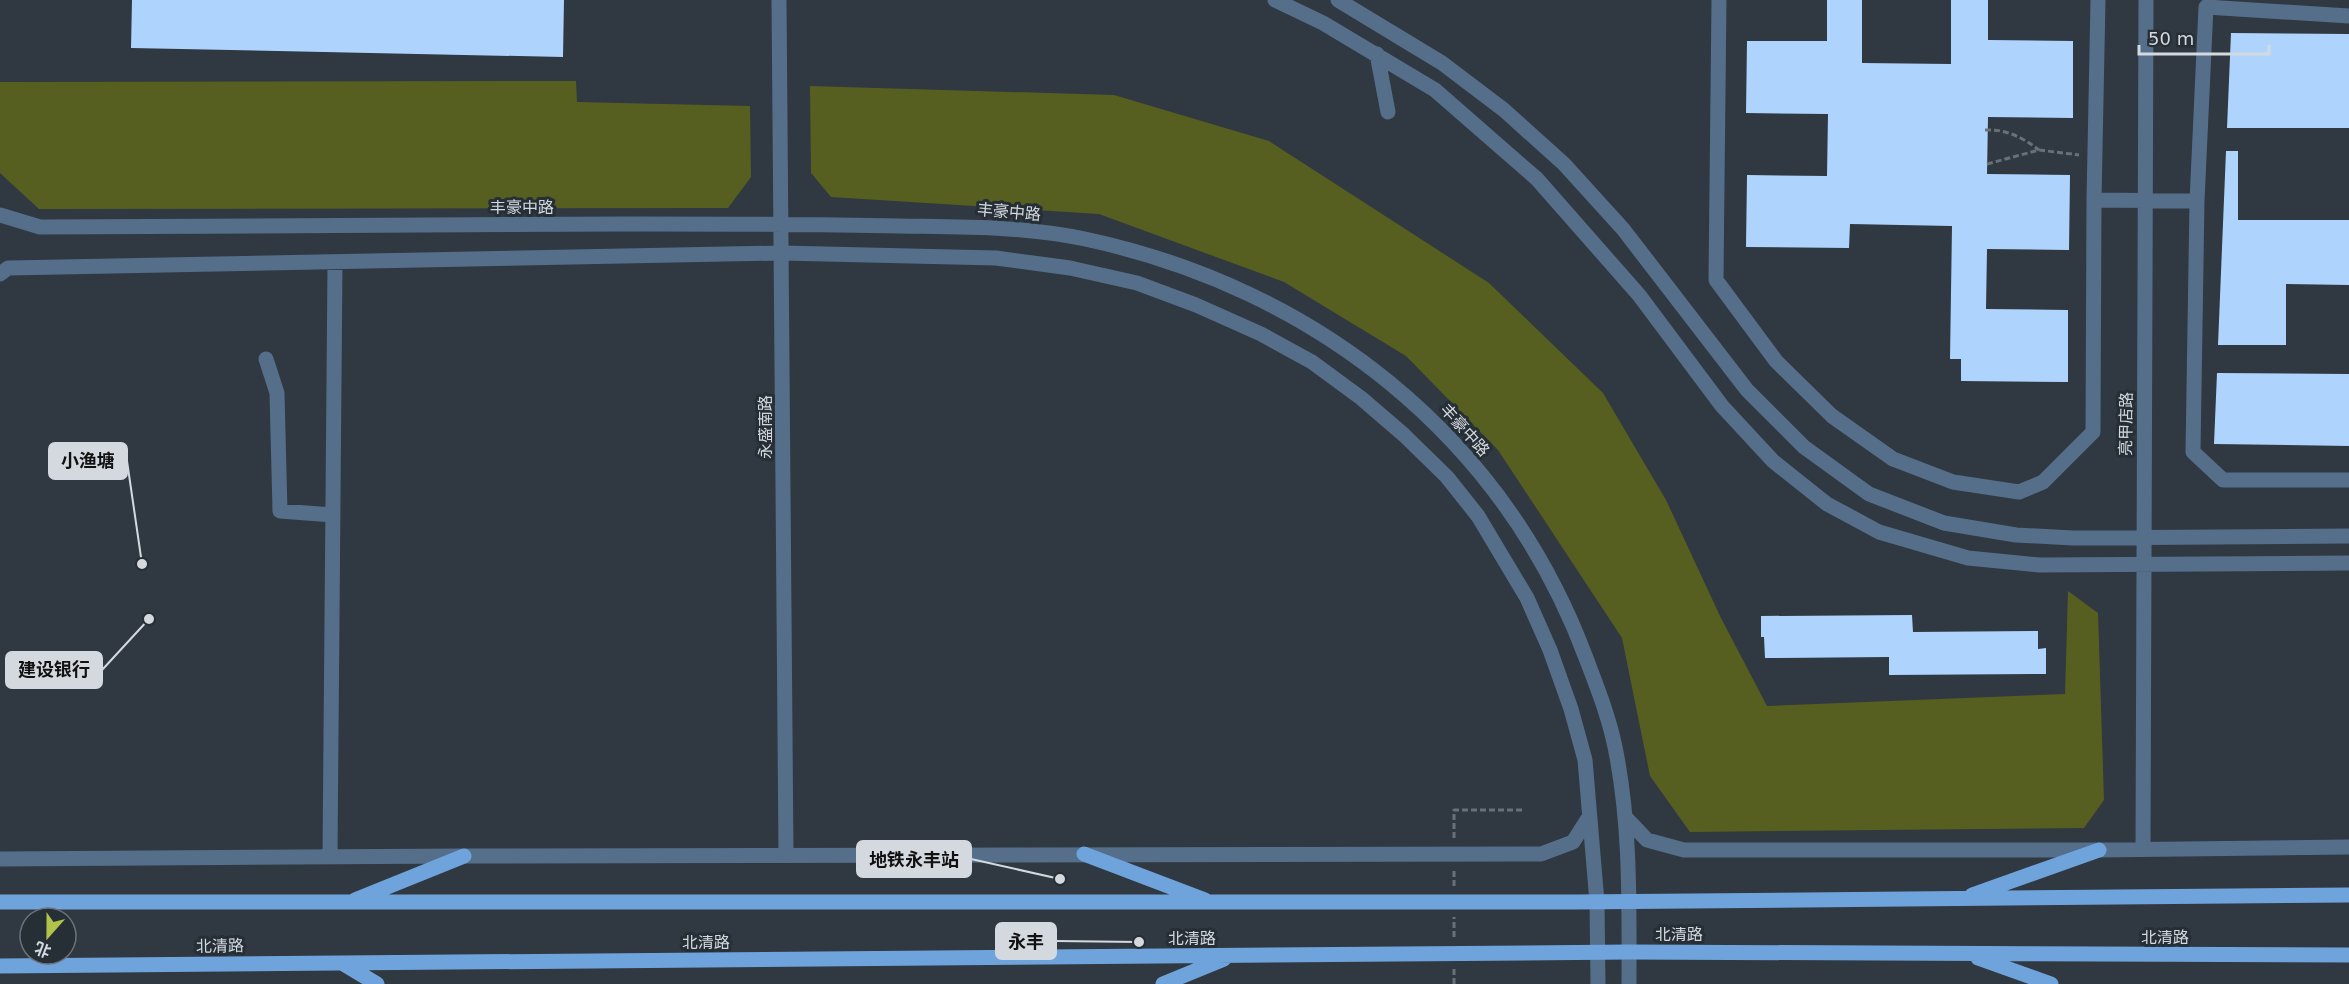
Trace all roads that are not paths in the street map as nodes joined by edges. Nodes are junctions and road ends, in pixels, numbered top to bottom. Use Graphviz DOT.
graph roads {
  1 [pos="779,0"];
  2 [pos="1275,0"];
  3 [pos="1338,0"];
  4 [pos="1719,0"];
  5 [pos="2098,0"];
  6 [pos="2146,0"];
  7 [pos="2349,16"];
  8 [pos="1377,54"];
  9 [pos="1388,112"];
  10 [pos="2094,200"];
  11 [pos="2146,200"];
  12 [pos="2197,201"];
  13 [pos="0,214"];
  14 [pos="781,224"];
  15 [pos="782,253"];
  16 [pos="335,263"];
  17 [pos="0,274"];
  18 [pos="266,359"];
  19 [pos="2349,480"];
  20 [pos="333,515"];
  21 [pos="2349,536"];
  22 [pos="2143,537"];
  23 [pos="2349,563"];
  24 [pos="2143,564"];
  25 [pos="1589,817"];
  26 [pos="1627,819"];
  27 [pos="2349,847"];
  28 [pos="2143,849"];
  29 [pos="2099,850"];
  30 [pos="1084,854"];
  31 [pos="786,855"];
  32 [pos="330,856"];
  33 [pos="464,856"];
  34 [pos="0,859"];
  35 [pos="2349,895"];
  36 [pos="1960,899"];
  37 [pos="0,902"];
  38 [pos="348,902"];
  39 [pos="1597,902"];
  40 [pos="1629,902"];
  41 [pos="1214,903"];
  42 [pos="1598,952"];
  43 [pos="1629,952"];
  44 [pos="1966,954"];
  45 [pos="2349,955"];
  46 [pos="1233,956"];
  47 [pos="342,963"];
  48 [pos="0,966"];
  49 [pos="376,984"];
  50 [pos="1163,984"];
  51 [pos="1598,984"];
  52 [pos="1629,984"];
  53 [pos="2051,984"];
  1 -- 14 [label="street, 永盛南路"];
  2 -- 8 [label="street"];
  3 -- 22 [label="street"];
  4 -- 10 [label="street"];
  5 -- 10 [label="street"];
  6 -- 11 [label="street, 亮甲店路"];
  7 -- 12 [label="street"];
  8 -- 9 [label="street"];
  8 -- 24 [label="street"];
  10 -- 11 [label="street"];
  11 -- 12 [label="street"];
  11 -- 22 [label="street, 亮甲店路"];
  12 -- 19 [label="street"];
  13 -- 14 [label="street, 丰豪中路"];
  14 -- 15 [label="street, 永盛南路"];
  14 -- 26 [label="street, 丰豪中路"];
  15 -- 16 [label="street"];
  15 -- 25 [label="street"];
  15 -- 31 [label="street, 永盛南路"];
  16 -- 17 [label="street"];
  16 -- 20 [label="street"];
  18 -- 20 [label="street"];
  20 -- 32 [label="street"];
  21 -- 22 [label="street"];
  22 -- 24 [label="street, 亮甲店路"];
  23 -- 24 [label="street"];
  24 -- 28 [label="street, 亮甲店路"];
  25 -- 30 [label="street"];
  25 -- 39 [label="street"];
  26 -- 29 [label="street"];
  26 -- 40 [label="street, 丰豪中路"];
  27 -- 28 [label="street"];
  28 -- 29 [label="street"];
  29 -- 36 [label="main road"];
  30 -- 31 [label="street"];
  30 -- 41 [label="main road"];
  31 -- 33 [label="street"];
  32 -- 33 [label="street"];
  32 -- 34 [label="street"];
  33 -- 38 [label="main road"];
  35 -- 36 [label="main road, 北清路"];
  36 -- 40 [label="main road, 北清路"];
  37 -- 38 [label="main road, 北清路"];
  38 -- 41 [label="main road, 北清路"];
  39 -- 40 [label="main road, 北清路"];
  39 -- 41 [label="main road, 北清路"];
  39 -- 42 [label="street"];
  40 -- 43 [label="street, 丰豪中路"];
  42 -- 43 [label="main road, 北清路"];
  42 -- 46 [label="main road, 北清路"];
  42 -- 51 [label="street"];
  43 -- 44 [label="main road, 北清路"];
  43 -- 52 [label="street, 丰豪中路"];
  44 -- 45 [label="main road, 北清路"];
  44 -- 53 [label="main road"];
  46 -- 47 [label="main road, 北清路"];
  46 -- 50 [label="main road"];
  47 -- 48 [label="main road, 北清路"];
  47 -- 49 [label="main road"];
}
